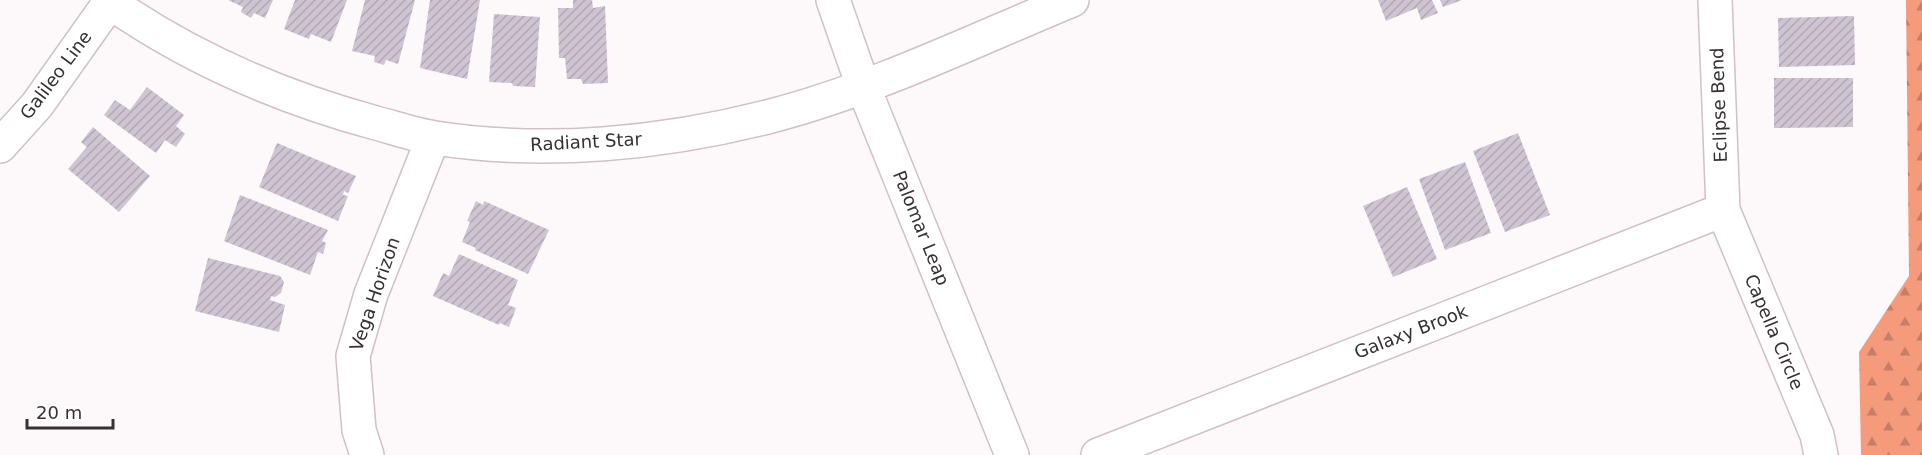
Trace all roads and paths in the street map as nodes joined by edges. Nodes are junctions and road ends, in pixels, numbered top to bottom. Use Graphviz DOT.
graph roads {
  1 [pos="833,0"];
  2 [pos="1072,0"];
  3 [pos="1715,0"];
  4 [pos="108,1"];
  5 [pos="863,86"];
  6 [pos="433,138"];
  7 [pos="0,146"];
  8 [pos="1723,210"];
  9 [pos="367,455"];
  10 [pos="1012,455"];
  11 [pos="1098,455"];
  12 [pos="1821,455"];
  1 -- 5 [label="street, Palomar Leap"];
  2 -- 5 [label="street, Radiant Star"];
  3 -- 8 [label="street, Eclipse Bend"];
  4 -- 6 [label="street, Radiant Star"];
  4 -- 7 [label="street, Galileo Line"];
  5 -- 6 [label="street, Radiant Star"];
  5 -- 10 [label="street, Palomar Leap"];
  6 -- 9 [label="street, Vega Horizon"];
  8 -- 11 [label="street, Galaxy Brook"];
  8 -- 12 [label="street, Capella Circle"];
}
